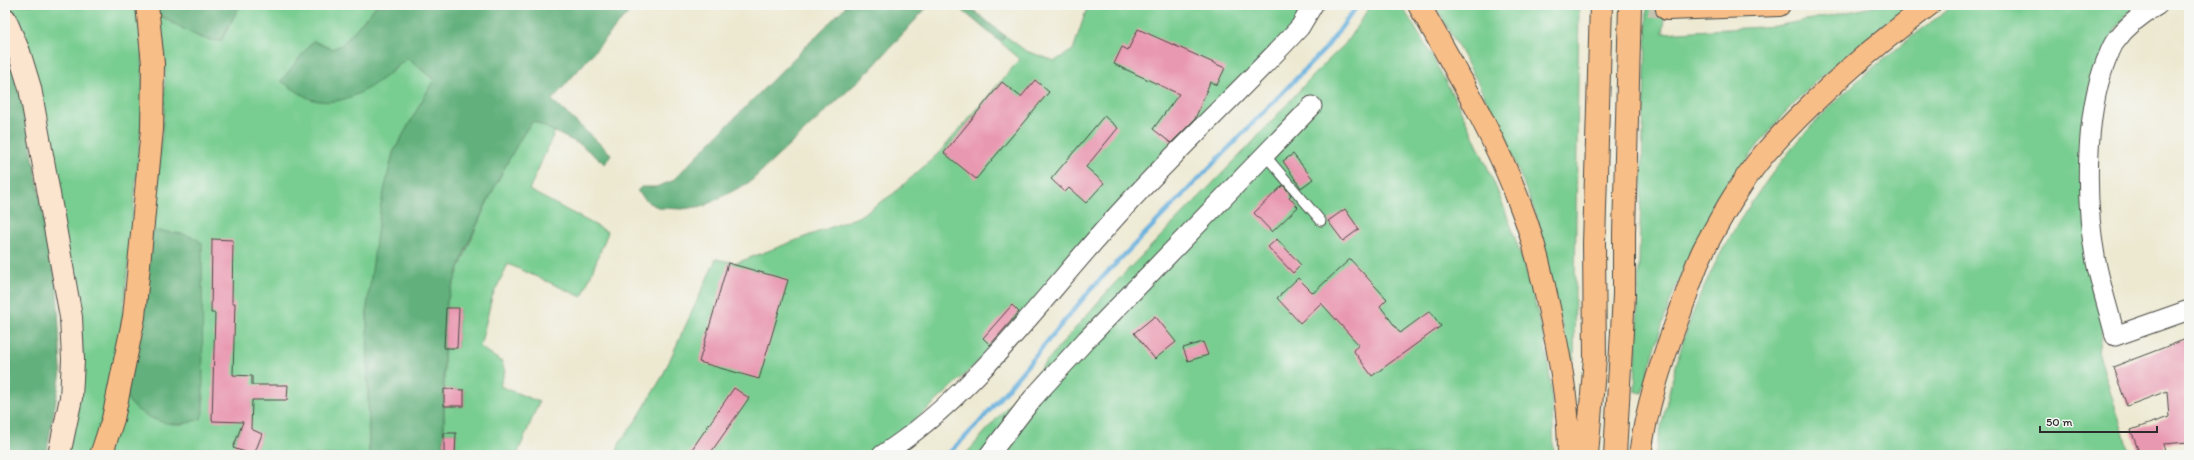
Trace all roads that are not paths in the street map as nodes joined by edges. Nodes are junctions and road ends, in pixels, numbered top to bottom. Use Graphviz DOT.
graph roads {
  1 [pos="147,5"];
  2 [pos="1313,5"];
  3 [pos="1419,5"];
  4 [pos="1601,5"];
  5 [pos="1630,5"];
  6 [pos="1779,5"];
  7 [pos="1928,5"];
  8 [pos="2158,5"];
  9 [pos="1667,9"];
  10 [pos="5,19"];
  11 [pos="1312,106"];
  12 [pos="1264,154"];
  13 [pos="1320,221"];
  14 [pos="2189,310"];
  15 [pos="58,455"];
  16 [pos="101,455"];
  17 [pos="882,455"];
  18 [pos="989,455"];
  19 [pos="1569,455"];
  20 [pos="1587,455"];
  21 [pos="1615,455"];
  22 [pos="1640,455"];
  1 -- 16 [label="main road"];
  2 -- 17 [label="street"];
  3 -- 19 [label="main road"];
  4 -- 20 [label="main road"];
  5 -- 21 [label="main road"];
  6 -- 9 [label="main road"];
  7 -- 22 [label="main road"];
  8 -- 14 [label="street"];
  10 -- 15 [label="street"];
  11 -- 12 [label="street"];
  12 -- 13 [label="lane"];
  12 -- 18 [label="street"];
}
